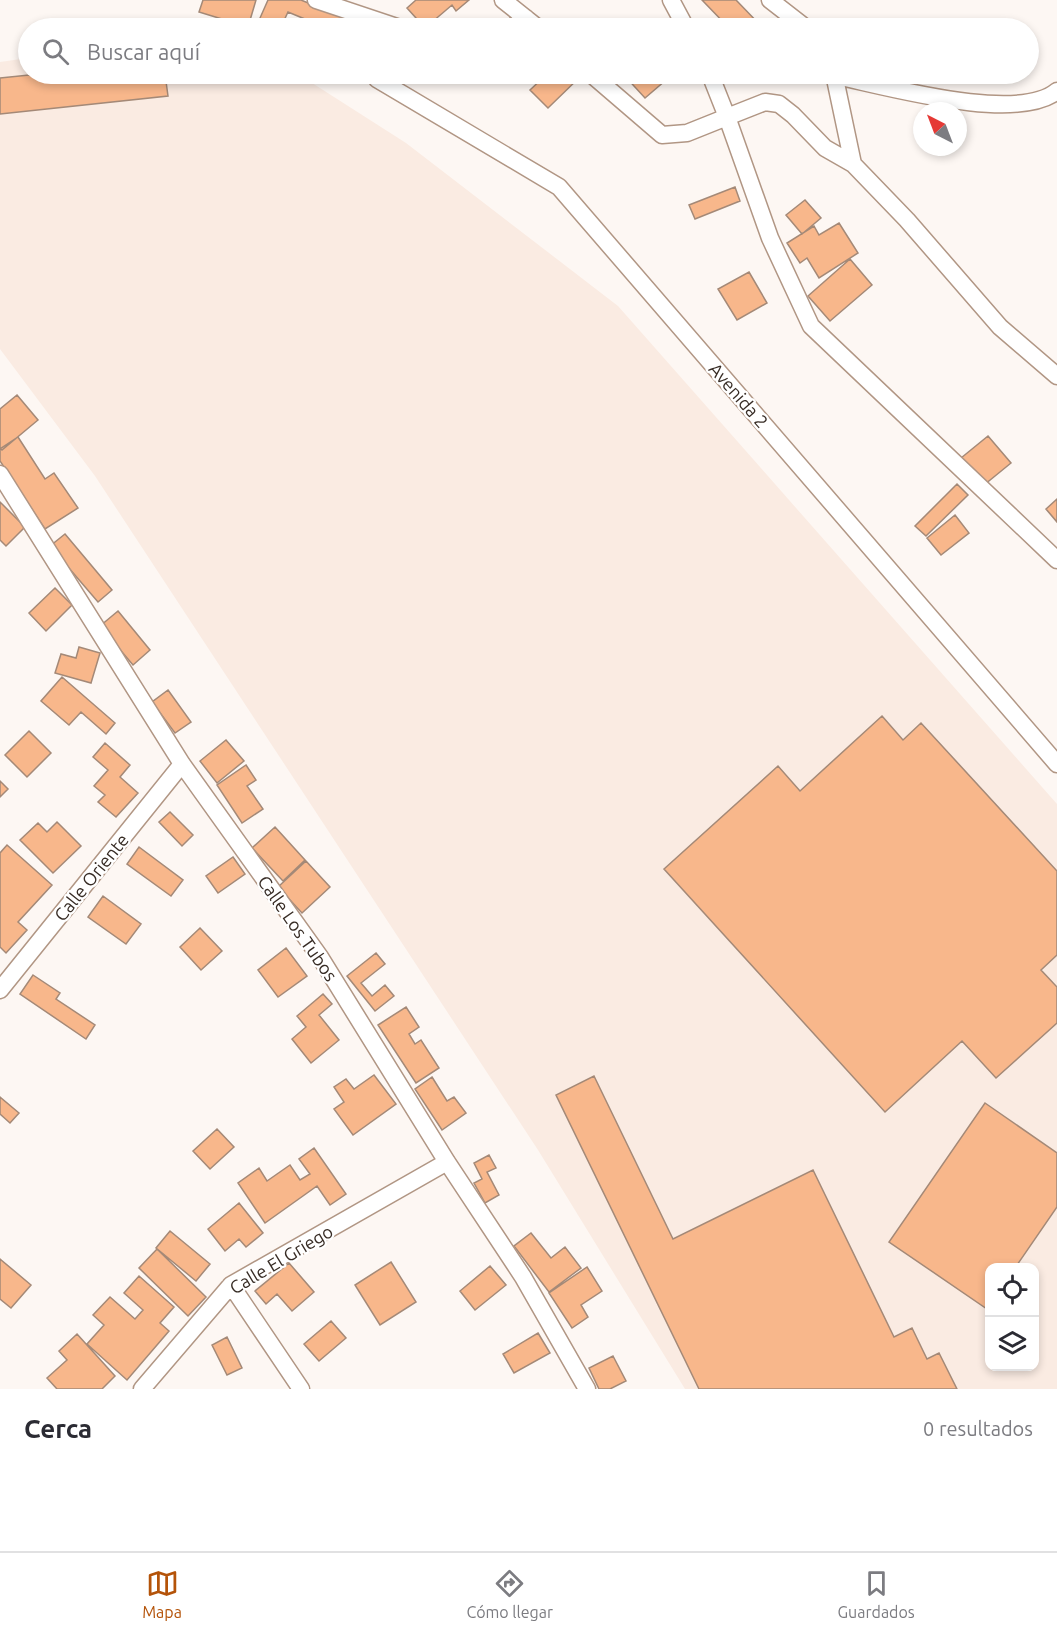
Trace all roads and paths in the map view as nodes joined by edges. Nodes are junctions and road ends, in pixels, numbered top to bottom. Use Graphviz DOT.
graph roads {
  1 [pos="316,0"];
  2 [pos="503,0"];
  3 [pos="671,0"];
  4 [pos="770,0"];
  5 [pos="370,18"];
  6 [pos="526,18"];
  7 [pos="681,18"];
  8 [pos="793,18"];
  9 [pos="385,84"];
  10 [pos="603,84"];
  11 [pos="714,84"];
  12 [pos="837,84"];
  13 [pos="877,84"];
  14 [pos="1057,91"];
  15 [pos="727,117"];
  16 [pos="853,164"];
  17 [pos="1057,376"];
  18 [pos="0,474"];
  19 [pos="1057,560"];
  20 [pos="182,764"];
  21 [pos="1057,764"];
  22 [pos="0,990"];
  23 [pos="447,1162"];
  24 [pos="231,1285"];
  25 [pos="142,1389"];
  26 [pos="301,1389"];
  27 [pos="587,1389"];
  1 -- 5 [label="street"];
  2 -- 6 [label="street"];
  3 -- 7 [label="street"];
  4 -- 8 [label="street"];
  9 -- 21 [label="street, Avenida 2"];
  10 -- 15 [label="street"];
  11 -- 15 [label="street"];
  12 -- 16 [label="street"];
  13 -- 14 [label="street"];
  15 -- 16 [label="street"];
  15 -- 19 [label="street"];
  16 -- 17 [label="street"];
  18 -- 20 [label="street, Calle Los Tubos"];
  20 -- 22 [label="street, Calle Oriente"];
  20 -- 23 [label="street, Calle Los Tubos"];
  23 -- 24 [label="street, Calle El Griego"];
  23 -- 27 [label="street, Calle Los Tubos"];
  24 -- 25 [label="street, Calle El Griego"];
  24 -- 26 [label="street"];
}
